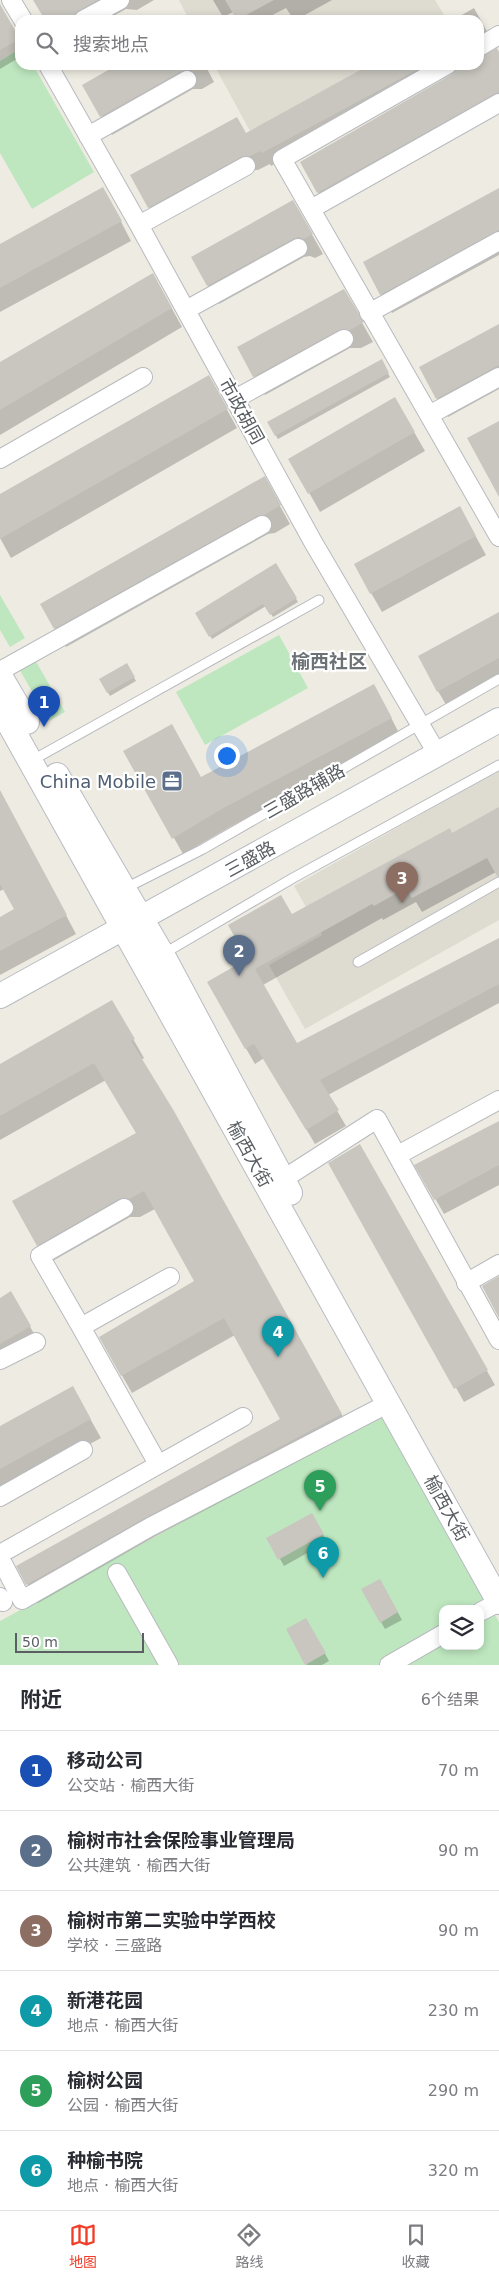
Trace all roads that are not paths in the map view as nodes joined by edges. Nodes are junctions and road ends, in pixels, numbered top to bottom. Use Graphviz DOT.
graph roads {
  1 [pos="12,0"];
  2 [pos="120,0"];
  3 [pos="20,15"];
  4 [pos="92,15"];
  5 [pos="499,35"];
  6 [pos="484,44"];
  7 [pos="51,70"];
  8 [pos="438,70"];
  9 [pos="187,80"];
  10 [pos="499,103"];
  11 [pos="88,136"];
  12 [pos="246,166"];
  13 [pos="311,209"];
  14 [pos="139,225"];
  15 [pos="499,241"];
  16 [pos="298,248"];
  17 [pos="186,310"];
  18 [pos="369,313"];
  19 [pos="344,340"];
  20 [pos="143,377"];
  21 [pos="499,377"];
  22 [pos="235,399"];
  23 [pos="429,415"];
  24 [pos="0,459"];
  25 [pos="262,525"];
  26 [pos="499,537"];
  27 [pos="319,600"];
  28 [pos="0,671"];
  29 [pos="0,676"];
  30 [pos="499,679"];
  31 [pos="0,707"];
  32 [pos="499,720"];
  33 [pos="419,724"];
  34 [pos="499,739"];
  35 [pos="438,755"];
  36 [pos="38,758"];
  37 [pos="499,765"];
  38 [pos="499,882"];
  39 [pos="115,894"];
  40 [pos="136,930"];
  41 [pos="153,960"];
  42 [pos="358,962"];
  43 [pos="0,996"];
  44 [pos="0,1011"];
  45 [pos="499,1100"];
  46 [pos="398,1155"];
  47 [pos="276,1184"];
  48 [pos="124,1208"];
  49 [pos="499,1264"];
  50 [pos="170,1277"];
  51 [pos="466,1283"];
  52 [pos="81,1327"];
  53 [pos="499,1340"];
  54 [pos="36,1342"];
  55 [pos="0,1360"];
  56 [pos="388,1403"];
  57 [pos="243,1418"];
  58 [pos="83,1450"];
  59 [pos="158,1464"];
  60 [pos="0,1497"];
  61 [pos="0,1554"];
  62 [pos="0,1558"];
  63 [pos="499,1569"];
  64 [pos="117,1573"];
  65 [pos="499,1602"];
  66 [pos="484,1610"];
  67 [pos="439,1636"];
  68 [pos="169,1665"];
  69 [pos="389,1665"];
  1 -- 3 [label="street"];
  2 -- 4 [label="street"];
  5 -- 6 [label="street"];
  7 -- 11 [label="street, 市政胡同"];
  8 -- 13 [label="street"];
  9 -- 11 [label="street"];
  10 -- 13 [label="street"];
  11 -- 14 [label="street, 市政胡同"];
  12 -- 14 [label="street"];
  13 -- 18 [label="street"];
  14 -- 17 [label="street, 市政胡同"];
  15 -- 18 [label="street"];
  16 -- 17 [label="street"];
  17 -- 22 [label="street, 市政胡同"];
  18 -- 23 [label="street"];
  19 -- 22 [label="street"];
  20 -- 24 [label="street"];
  21 -- 23 [label="street"];
  22 -- 33 [label="street, 市政胡同"];
  23 -- 26 [label="street"];
  25 -- 28 [label="street"];
  27 -- 36 [label="lane"];
  29 -- 36 [label="main road, 榆西大街"];
  30 -- 33 [label="lane, 三盛路辅路"];
  31 -- 36 [label="main road, 榆西大街"];
  32 -- 35 [label="main road, 三盛路"];
  33 -- 35 [label="street, 市政胡同"];
  33 -- 39 [label="lane, 三盛路辅路"];
  34 -- 40 [label="main road, 三盛路"];
  35 -- 40 [label="main road, 三盛路"];
  36 -- 39 [label="main road, 榆西大街"];
  37 -- 41 [label="lane"];
  38 -- 42 [label="lane"];
  39 -- 40 [label="main road, 榆西大街"];
  40 -- 41 [label="main road, 榆西大街"];
  40 -- 43 [label="main road, 三盛路"];
  40 -- 44 [label="main road, 三盛路"];
  41 -- 47 [label="main road, 榆西大街"];
  45 -- 46 [label="street"];
  46 -- 47 [label="street"];
  46 -- 51 [label="street"];
  47 -- 56 [label="main road, 榆西大街"];
  47 -- 63 [label="main road, 榆西大街"];
  48 -- 52 [label="street"];
  49 -- 51 [label="street"];
  50 -- 52 [label="street"];
  51 -- 53 [label="street"];
  52 -- 59 [label="street"];
  54 -- 55 [label="street"];
  56 -- 62 [label="street"];
  56 -- 65 [label="main road, 榆西大街"];
  57 -- 59 [label="street"];
  58 -- 60 [label="street"];
  59 -- 61 [label="street"];
  64 -- 68 [label="street"];
  65 -- 66 [label="street"];
  67 -- 69 [label="street"];
}
